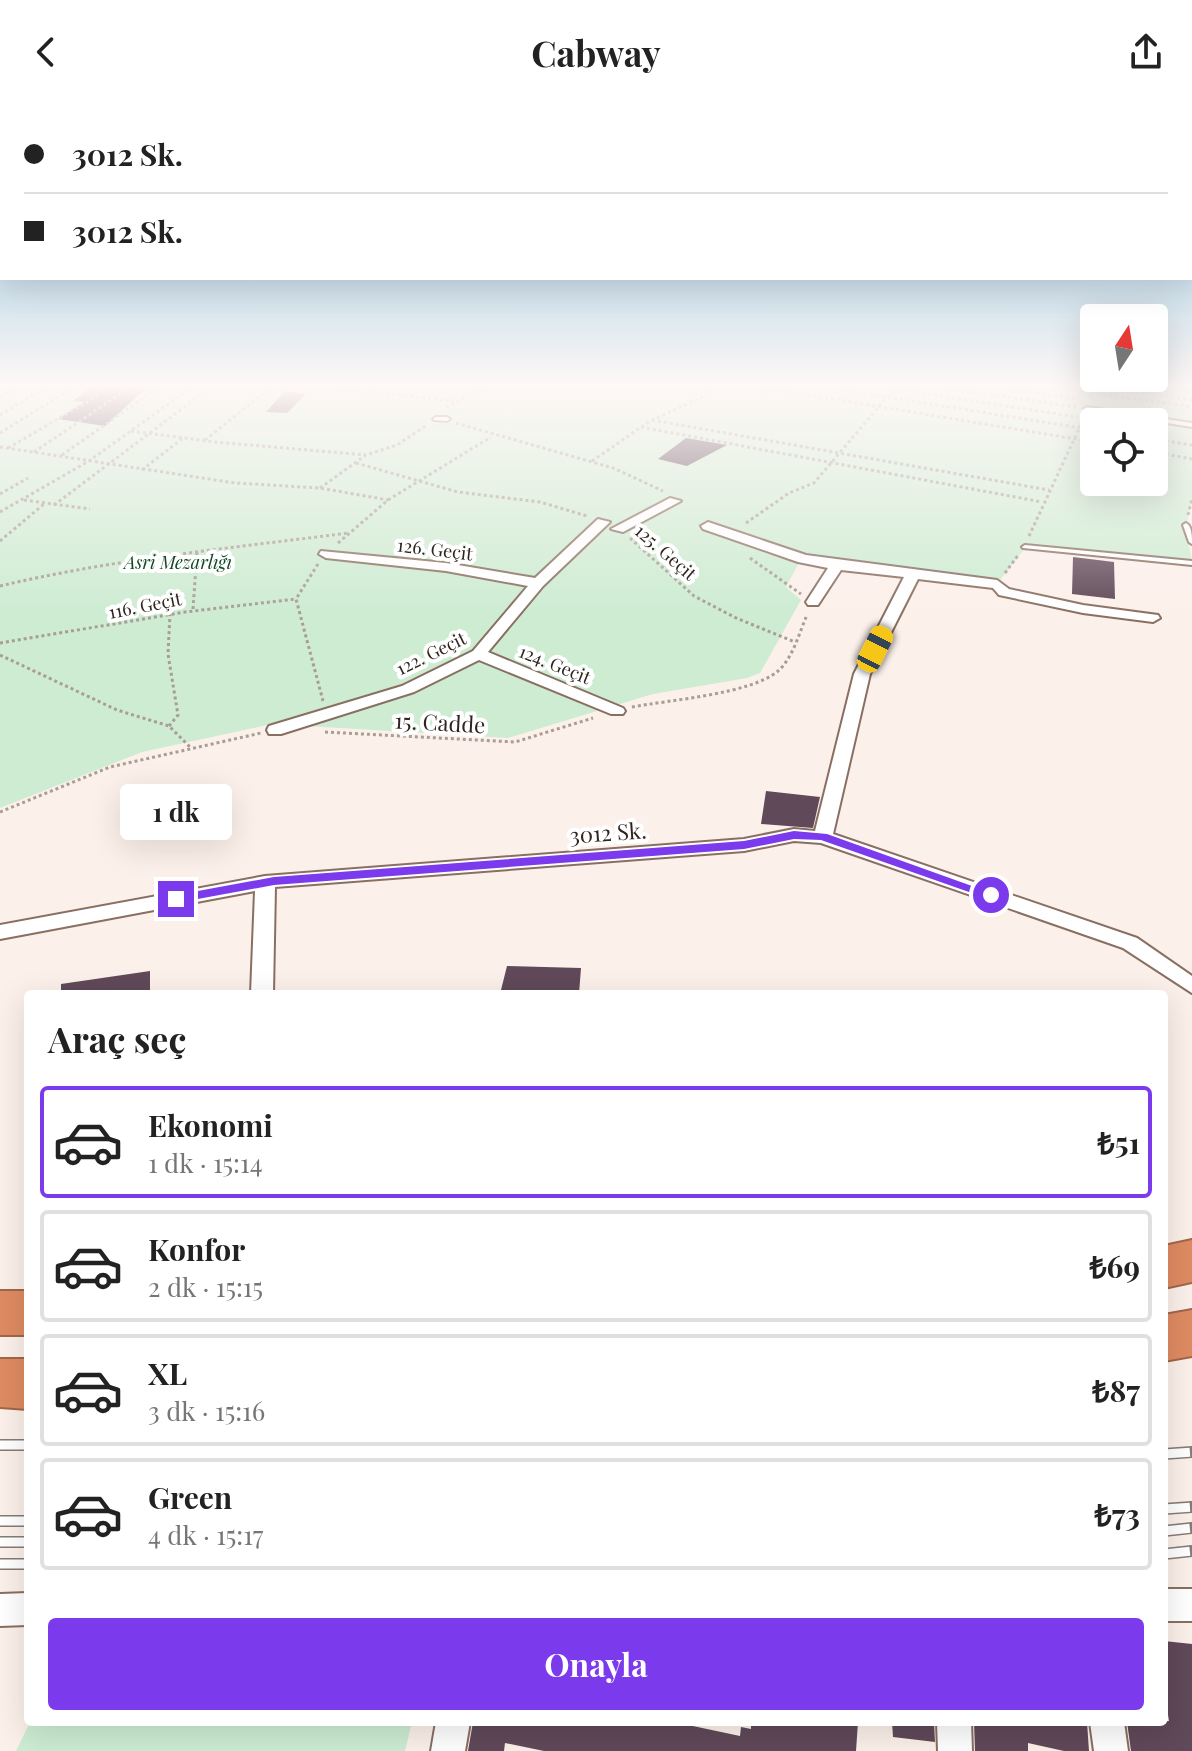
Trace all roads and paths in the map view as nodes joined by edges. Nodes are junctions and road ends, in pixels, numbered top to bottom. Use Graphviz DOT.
graph roads {
  1 [pos="89,461"];
  2 [pos="115,461"];
  3 [pos="154,461"];
  4 [pos="359,461"];
  5 [pos="592,461"];
  6 [pos="815,461"];
  7 [pos="834,461"];
  8 [pos="875,461"];
  9 [pos="1065,461"];
  10 [pos="356,463"];
  11 [pos="831,464"];
  12 [pos="109,465"];
  13 [pos="142,470"];
  14 [pos="28,478"];
  15 [pos="320,488"];
  16 [pos="1049,490"];
  17 [pos="0,494"];
  18 [pos="22,500"];
  19 [pos="388,500"];
  20 [pos="675,501"];
  21 [pos="1042,502"];
  22 [pos="45,503"];
  23 [pos="54,505"];
  24 [pos="90,509"];
  25 [pos="0,512"];
  26 [pos="1186,525"];
  27 [pos="610,526"];
  28 [pos="708,526"];
  29 [pos="350,533"];
  30 [pos="733,533"];
  31 [pos="0,541"];
  32 [pos="1192,542"];
  33 [pos="1025,547"];
  34 [pos="197,552"];
  35 [pos="326,554"];
  36 [pos="1192,563"];
  37 [pos="837,565"];
  38 [pos="912,576"];
  39 [pos="538,583"];
  40 [pos="997,584"];
  41 [pos="0,586"];
  42 [pos="296,599"];
  43 [pos="813,602"];
  44 [pos="193,610"];
  45 [pos="170,614"];
  46 [pos="1153,618"];
  47 [pos="795,642"];
  48 [pos="0,643"];
  49 [pos="478,654"];
  50 [pos="0,655"];
  51 [pos="617,711"];
  52 [pos="169,726"];
  53 [pos="275,730"];
  54 [pos="190,747"];
  55 [pos="0,812"];
  56 [pos="823,837"];
  57 [pos="265,882"];
  58 [pos="0,932"];
  59 [pos="1192,986"];
  60 [pos="262,990"];
  61 [pos="1192,1261"];
  62 [pos="1168,1266"];
  63 [pos="0,1313"];
  64 [pos="24,1313"];
  65 [pos="1192,1333"];
  66 [pos="1168,1337"];
  67 [pos="0,1383"];
  68 [pos="24,1384"];
  69 [pos="1168,1605"];
  70 [pos="1192,1605"];
  71 [pos="24,1609"];
  72 [pos="0,1610"];
  73 [pos="452,1726"];
  74 [pos="954,1726"];
  75 [pos="1108,1726"];
  76 [pos="448,1751"];
  77 [pos="955,1751"];
  78 [pos="1111,1751"];
  1 -- 12 [label="path"];
  1 -- 18 [label="path"];
  2 -- 12 [label="path"];
  3 -- 13 [label="path"];
  4 -- 10 [label="path"];
  5 -- 20 [label="path"];
  6 -- 11 [label="path"];
  7 -- 11 [label="path"];
  8 -- 16 [label="path"];
  9 -- 16 [label="path"];
  10 -- 15 [label="path"];
  10 -- 27 [label="path, 125. Geçit"];
  11 -- 21 [label="path"];
  11 -- 30 [label="path"];
  12 -- 13 [label="path"];
  12 -- 23 [label="path"];
  13 -- 15 [label="path"];
  14 -- 17 [label="path"];
  15 -- 19 [label="path"];
  16 -- 21 [label="path"];
  18 -- 22 [label="path"];
  18 -- 25 [label="path"];
  20 -- 27 [label="street, 122. Geçit"];
  21 -- 33 [label="path"];
  22 -- 23 [label="path"];
  22 -- 31 [label="path"];
  23 -- 24 [label="path"];
  26 -- 32 [label="lane"];
  27 -- 39 [label="street, 122. Geçit"];
  27 -- 47 [label="path, 125. Geçit"];
  28 -- 30 [label="street"];
  28 -- 43 [label="path"];
  29 -- 34 [label="path"];
  30 -- 37 [label="street"];
  33 -- 36 [label="lane"];
  33 -- 40 [label="path"];
  34 -- 41 [label="path"];
  34 -- 44 [label="path"];
  35 -- 39 [label="street, 126. Geçit"];
  37 -- 38 [label="street"];
  37 -- 43 [label="street"];
  38 -- 40 [label="street"];
  38 -- 56 [label="street"];
  39 -- 49 [label="street, 122. Geçit"];
  40 -- 46 [label="street"];
  42 -- 44 [label="path, 116. Geçit"];
  43 -- 47 [label="path, 15. Cadde"];
  44 -- 45 [label="path, 116. Geçit"];
  45 -- 48 [label="path, 116. Geçit"];
  45 -- 52 [label="path"];
  47 -- 51 [label="path, 15. Cadde"];
  49 -- 51 [label="street, 124. Geçit"];
  49 -- 53 [label="street, 122. Geçit"];
  50 -- 52 [label="path"];
  51 -- 53 [label="path, 15. Cadde"];
  52 -- 54 [label="path"];
  53 -- 54 [label="path, 15. Cadde"];
  54 -- 55 [label="path, 15. Cadde"];
  56 -- 57 [label="street, 3012 Sk."];
  56 -- 59 [label="street, 3012 Sk."];
  57 -- 58 [label="street, 3012 Sk."];
  57 -- 60 [label="street"];
  61 -- 62 [label="highway"];
  63 -- 64 [label="highway"];
  65 -- 66 [label="highway"];
  67 -- 68 [label="highway"];
  69 -- 70 [label="street"];
  71 -- 72 [label="street"];
  73 -- 76 [label="street"];
  74 -- 77 [label="street"];
  75 -- 78 [label="street"];
}
